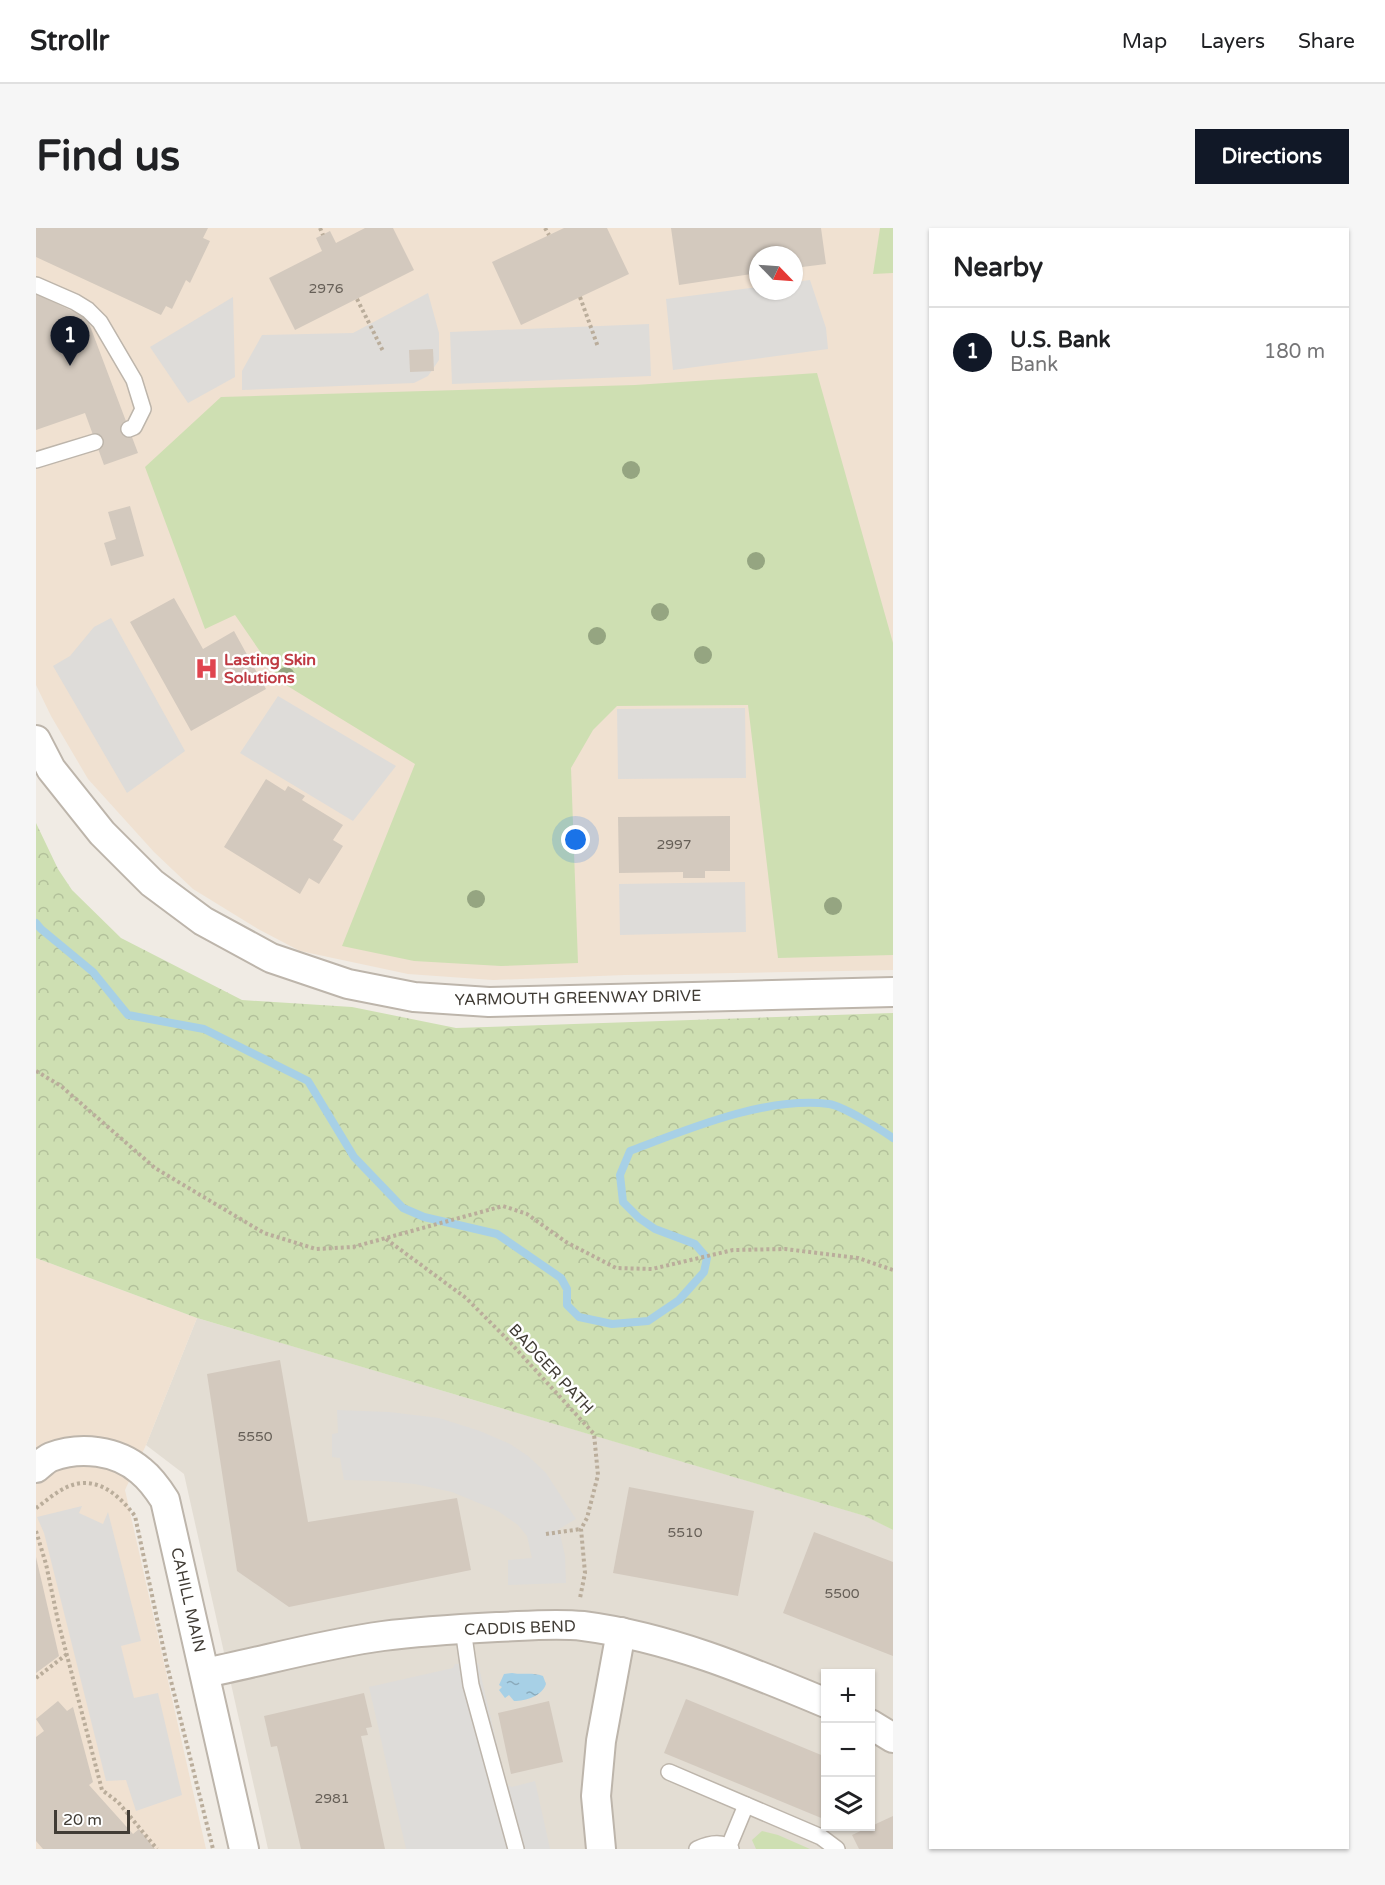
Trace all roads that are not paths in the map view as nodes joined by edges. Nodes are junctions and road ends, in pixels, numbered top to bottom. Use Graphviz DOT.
graph roads {
  1 [pos="36,285"];
  2 [pos="129,429"];
  3 [pos="95,442"];
  4 [pos="36,460"];
  5 [pos="36,740"];
  6 [pos="893,992"];
  7 [pos="36,1468"];
  8 [pos="463,1629"];
  9 [pos="621,1632"];
  10 [pos="205,1673"];
  11 [pos="821,1701"];
  12 [pos="875,1727"];
  13 [pos="893,1738"];
  14 [pos="669,1772"];
  15 [pos="746,1805"];
  16 [pos="730,1848"];
  17 [pos="244,1849"];
  18 [pos="516,1849"];
  19 [pos="602,1849"];
  20 [pos="697,1849"];
  21 [pos="837,1849"];
  1 -- 2 [label="lane"];
  3 -- 4 [label="lane"];
  5 -- 6 [label="street, YARMOUTH GREENWAY DRIVE"];
  7 -- 10 [label="street, CAHILL MAIN"];
  8 -- 9 [label="street, CADDIS BEND"];
  8 -- 10 [label="street, CADDIS BEND"];
  8 -- 18 [label="lane"];
  9 -- 11 [label="street, CADDIS BEND"];
  9 -- 19 [label="street"];
  10 -- 17 [label="street, CAHILL MAIN"];
  12 -- 13 [label="street"];
  14 -- 15 [label="lane"];
  15 -- 16 [label="lane"];
  15 -- 21 [label="lane"];
  16 -- 20 [label="lane"];
}
